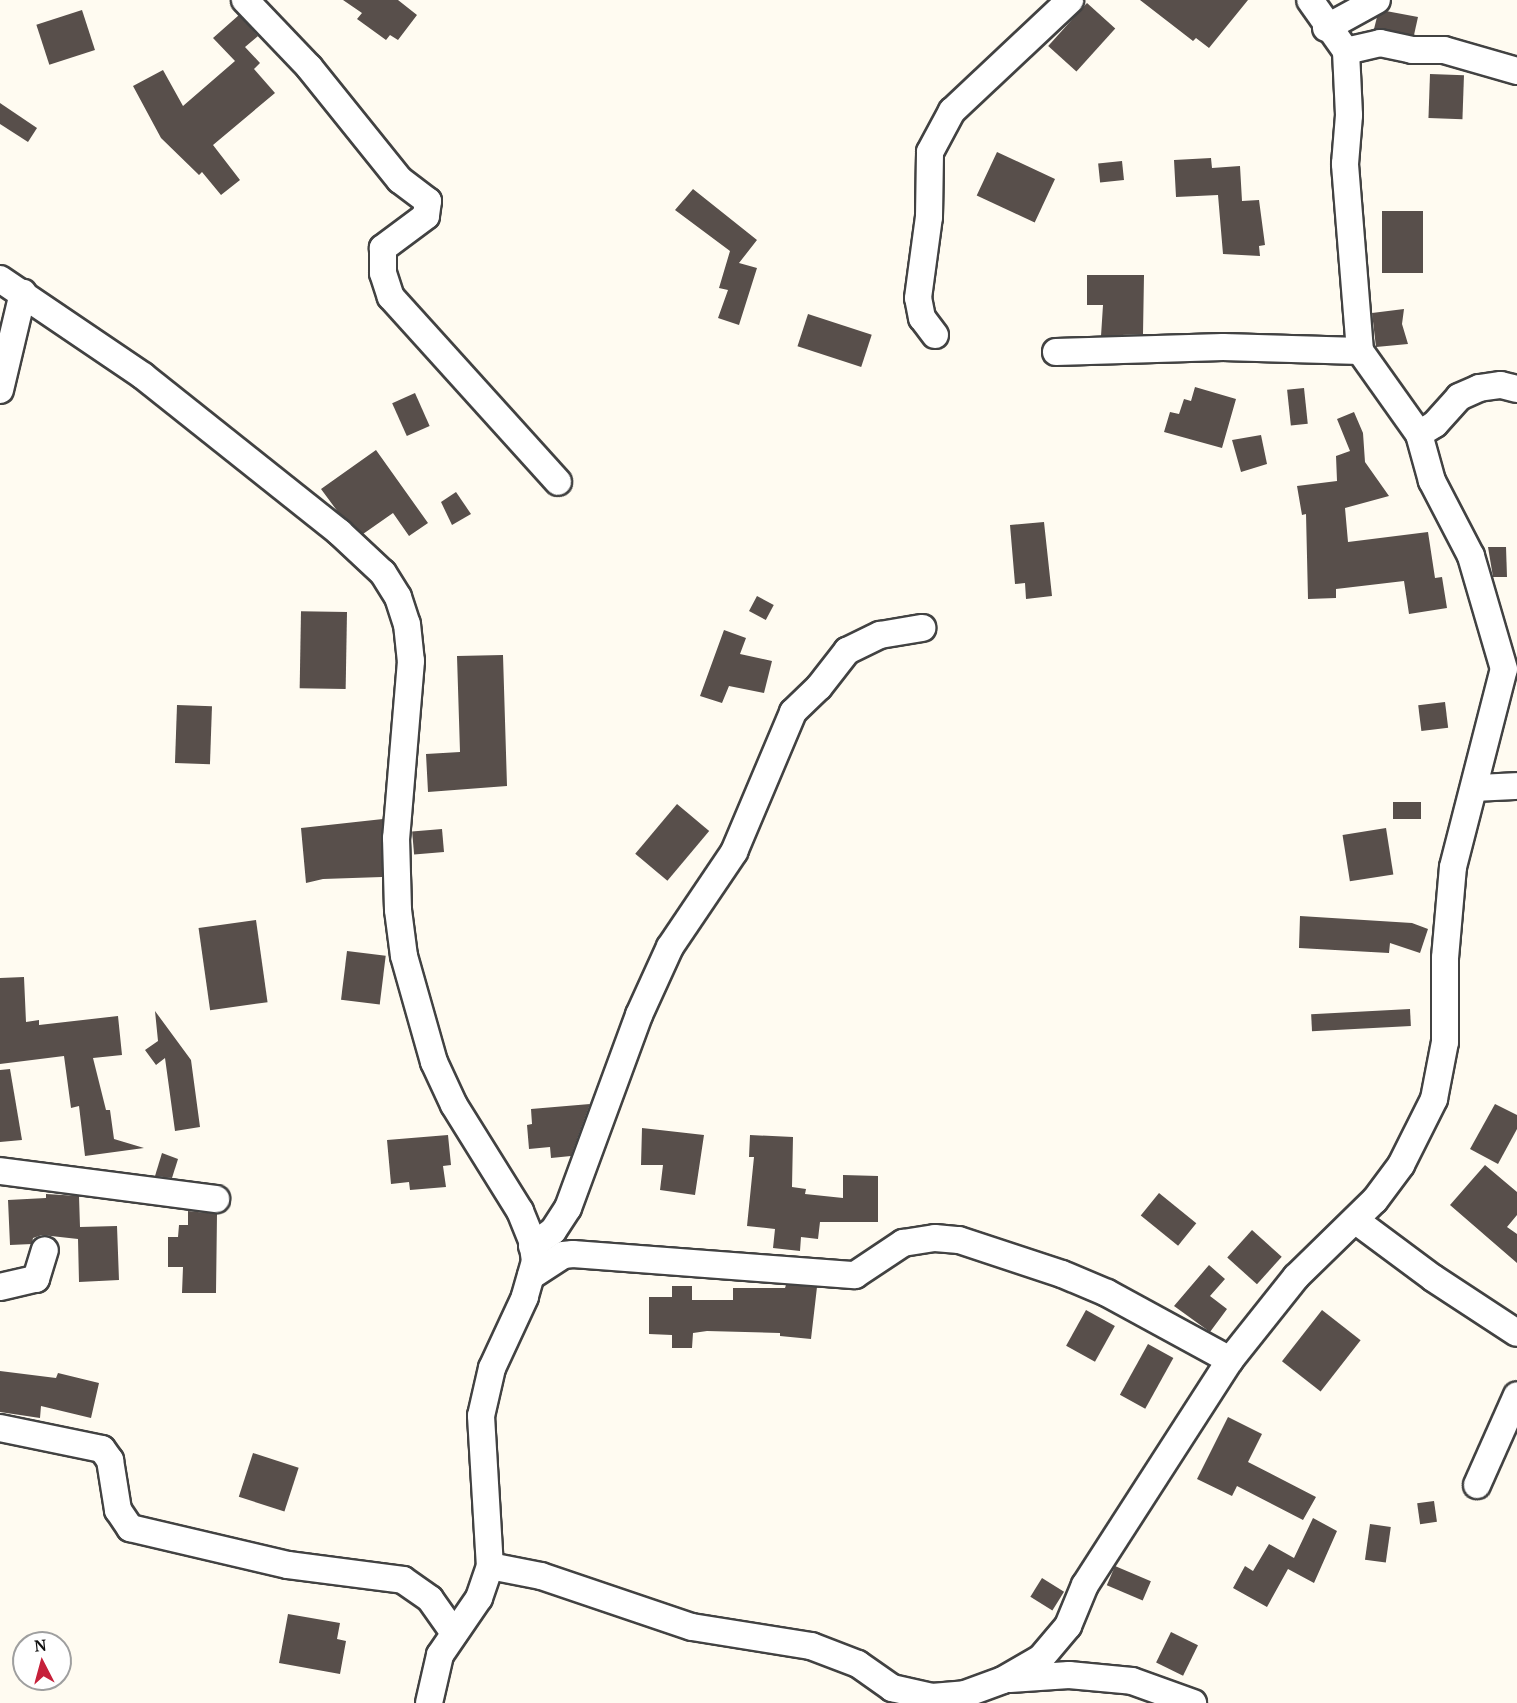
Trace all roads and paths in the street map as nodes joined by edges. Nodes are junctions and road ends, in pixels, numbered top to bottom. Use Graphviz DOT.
graph roads {
  1 [pos="245,0"];
  2 [pos="1070,0"];
  3 [pos="1310,0"];
  4 [pos="1377,0"];
  5 [pos="1326,28"];
  6 [pos="1346,51"];
  7 [pos="1517,71"];
  8 [pos="0,279"];
  9 [pos="23,294"];
  10 [pos="935,335"];
  11 [pos="1360,351"];
  12 [pos="1056,352"];
  13 [pos="1517,389"];
  14 [pos="0,390"];
  15 [pos="1419,434"];
  16 [pos="558,482"];
  17 [pos="922,628"];
  18 [pos="1510,665"];
  19 [pos="1517,786"];
  20 [pos="1476,788"];
  21 [pos="0,1171"];
  22 [pos="216,1199"];
  23 [pos="1355,1220"];
  24 [pos="532,1246"];
  25 [pos="45,1250"];
  26 [pos="531,1276"];
  27 [pos="0,1287"];
  28 [pos="1517,1333"];
  29 [pos="1230,1360"];
  30 [pos="1517,1395"];
  31 [pos="0,1428"];
  32 [pos="1477,1485"];
  33 [pos="490,1566"];
  34 [pos="454,1633"];
  35 [pos="1003,1680"];
  36 [pos="902,1696"];
  37 [pos="429,1703"];
  38 [pos="1193,1703"];
  1 -- 16 [label="street"];
  2 -- 10 [label="street"];
  3 -- 5 [label="street"];
  4 -- 5 [label="street"];
  5 -- 6 [label="street"];
  6 -- 7 [label="street"];
  6 -- 11 [label="street"];
  8 -- 9 [label="street"];
  9 -- 14 [label="street"];
  9 -- 24 [label="street"];
  11 -- 12 [label="street"];
  11 -- 15 [label="street"];
  13 -- 15 [label="street"];
  15 -- 18 [label="street"];
  17 -- 24 [label="street"];
  18 -- 20 [label="street"];
  19 -- 20 [label="street"];
  20 -- 23 [label="street"];
  21 -- 22 [label="street"];
  23 -- 28 [label="street"];
  23 -- 29 [label="street"];
  24 -- 26 [label="street"];
  25 -- 27 [label="street"];
  26 -- 29 [label="street"];
  26 -- 33 [label="street"];
  29 -- 35 [label="street"];
  30 -- 32 [label="street"];
  31 -- 34 [label="street"];
  33 -- 34 [label="street"];
  33 -- 36 [label="street"];
  34 -- 37 [label="street"];
  35 -- 36 [label="street"];
  35 -- 38 [label="street"];
}
